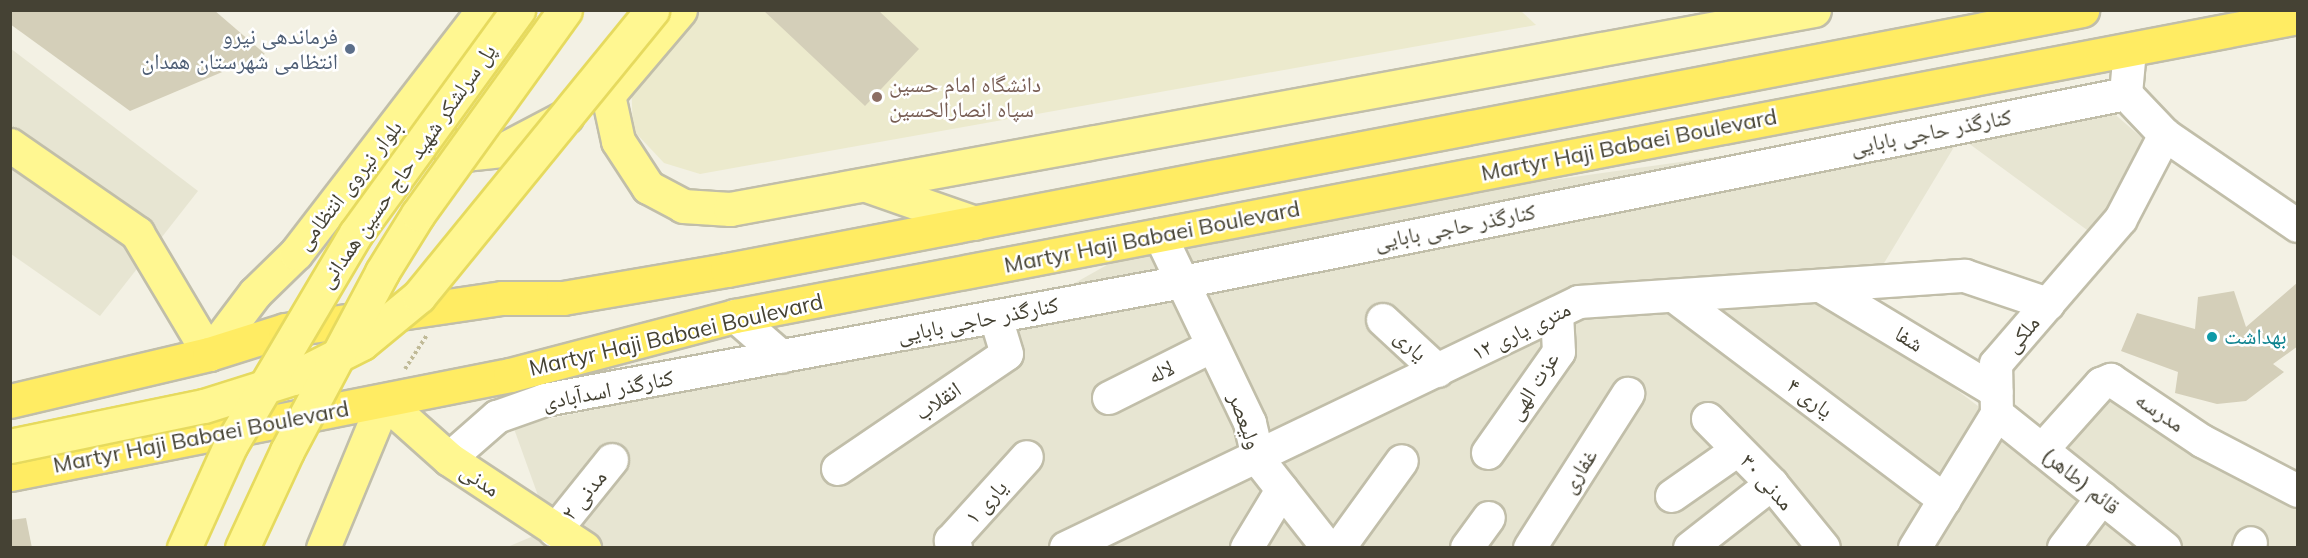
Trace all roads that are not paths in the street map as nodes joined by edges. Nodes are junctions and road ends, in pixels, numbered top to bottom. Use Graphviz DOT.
graph roads {
  1 [pos="483,10"];
  2 [pos="518,10"];
  3 [pos="565,10"];
  4 [pos="652,10"];
  5 [pos="680,10"];
  6 [pos="1814,10"];
  7 [pos="2082,10"];
  8 [pos="2298,17"];
  9 [pos="1979,20"];
  10 [pos="2130,50"];
  11 [pos="2126,94"];
  12 [pos="608,95"];
  13 [pos="416,98"];
  14 [pos="2165,135"];
  15 [pos="10,145"];
  16 [pos="868,186"];
  17 [pos="1047,209"];
  18 [pos="975,223"];
  19 [pos="2298,226"];
  20 [pos="1160,235"];
  21 [pos="1054,255"];
  22 [pos="1183,282"];
  23 [pos="1821,286"];
  24 [pos="1674,296"];
  25 [pos="2048,304"];
  26 [pos="1557,313"];
  27 [pos="735,316"];
  28 [pos="996,317"];
  29 [pos="1383,320"];
  30 [pos="1213,346"];
  31 [pos="209,354"];
  32 [pos="782,357"];
  33 [pos="1438,371"];
  34 [pos="1628,394"];
  35 [pos="1109,398"];
  36 [pos="10,401"];
  37 [pos="384,401"];
  38 [pos="1997,403"];
  39 [pos="1708,419"];
  40 [pos="10,446"];
  41 [pos="1738,450"];
  42 [pos="2042,450"];
  43 [pos="1488,453"];
  44 [pos="1027,457"];
  45 [pos="449,459"];
  46 [pos="1258,459"];
  47 [pos="612,460"];
  48 [pos="1402,461"];
  49 [pos="838,469"];
  50 [pos="10,474"];
  51 [pos="1772,484"];
  52 [pos="1282,490"];
  53 [pos="2298,490"];
  54 [pos="1672,496"];
  55 [pos="2102,498"];
  56 [pos="1945,500"];
  57 [pos="1489,518"];
  58 [pos="555,531"];
  59 [pos="184,548"];
  60 [pos="242,548"];
  61 [pos="323,548"];
  62 [pos="585,548"];
  63 [pos="956,548"];
  64 [pos="1066,548"];
  65 [pos="1247,548"];
  66 [pos="1328,548"];
  67 [pos="1339,548"];
  68 [pos="1467,548"];
  69 [pos="1530,548"];
  70 [pos="1690,548"];
  71 [pos="1824,548"];
  72 [pos="1915,548"];
  73 [pos="2064,548"];
  74 [pos="2164,548"];
  1 -- 13 [label="main road, بلوار نیروی انتظامی"];
  2 -- 59 [label="main road, پل سرلشکر شهید حاج حسین همدانی, bridge"];
  3 -- 60 [label="main road, پل سرلشکر شهید حاج حسین همدانی, bridge"];
  4 -- 40 [label="main road, bridge"];
  5 -- 12 [label="main road"];
  6 -- 16 [label="main road"];
  7 -- 9 [label="highway"];
  8 -- 10 [label="highway, Martyr Haji Babaei Boulevard"];
  9 -- 17 [label="highway"];
  10 -- 11 [label="street"];
  10 -- 20 [label="highway, Martyr Haji Babaei Boulevard"];
  11 -- 14 [label="street"];
  11 -- 22 [label="street, کنارگذر حاجی بابایی"];
  12 -- 13 [label="main road"];
  12 -- 16 [label="main road"];
  13 -- 31 [label="main road, بلوار نیروی انتظامی"];
  14 -- 19 [label="street"];
  14 -- 25 [label="street, ملکی"];
  15 -- 31 [label="main road"];
  16 -- 18 [label="main road"];
  17 -- 18 [label="highway"];
  17 -- 21 [label="highway"];
  18 -- 31 [label="highway"];
  20 -- 21 [label="highway, Martyr Haji Babaei Boulevard"];
  20 -- 22 [label="street, ولیعصر"];
  21 -- 27 [label="highway, Martyr Haji Babaei Boulevard"];
  22 -- 28 [label="street, کنارگذر حاجی بابایی"];
  22 -- 30 [label="street, ولیعصر"];
  23 -- 24 [label="street, ۱۲ متری یاری"];
  23 -- 25 [label="street, ۱۲ متری یاری"];
  23 -- 38 [label="street, شفا"];
  24 -- 26 [label="street, ۱۲ متری یاری"];
  24 -- 56 [label="street, یاری ۴"];
  25 -- 38 [label="street, ملکی"];
  26 -- 33 [label="street, ۱۲ متری یاری"];
  26 -- 43 [label="street, عزت الهی"];
  27 -- 32 [label="street"];
  27 -- 37 [label="highway, Martyr Haji Babaei Boulevard"];
  28 -- 32 [label="street, کنارگذر حاجی بابایی"];
  28 -- 49 [label="street, انقلاب"];
  29 -- 33 [label="street, یاری"];
  30 -- 35 [label="street, لاله"];
  30 -- 46 [label="street, ولیعصر"];
  31 -- 36 [label="highway"];
  32 -- 45 [label="street, کنارگذر اسدآبادی"];
  33 -- 46 [label="street, ۱۲ متری یاری"];
  34 -- 69 [label="street, غفاری"];
  37 -- 45 [label="main road, مدنی"];
  37 -- 50 [label="highway, Martyr Haji Babaei Boulevard"];
  37 -- 61 [label="main road"];
  38 -- 42 [label="street, قائم (طاهر)"];
  38 -- 56 [label="street"];
  39 -- 41 [label="street, مدنی ۳۰"];
  41 -- 51 [label="street, مدنی ۳۰"];
  41 -- 54 [label="street"];
  42 -- 53 [label="street, مدرسه"];
  42 -- 55 [label="street, قائم (طاهر)"];
  44 -- 63 [label="street, یاری ۱"];
  45 -- 58 [label="main road, مدنی"];
  46 -- 52 [label="street, ولیعصر"];
  46 -- 64 [label="street, ۱۲ متری یاری"];
  47 -- 58 [label="street, مدنی ۲"];
  48 -- 67 [label="street"];
  51 -- 70 [label="street"];
  51 -- 71 [label="street, مدنی ۳۰"];
  52 -- 65 [label="street"];
  52 -- 66 [label="street, ولیعصر"];
  55 -- 73 [label="street"];
  55 -- 74 [label="street, قائم (طاهر)"];
  56 -- 72 [label="street"];
  57 -- 68 [label="street"];
  58 -- 62 [label="main road, مدنی"];
}
